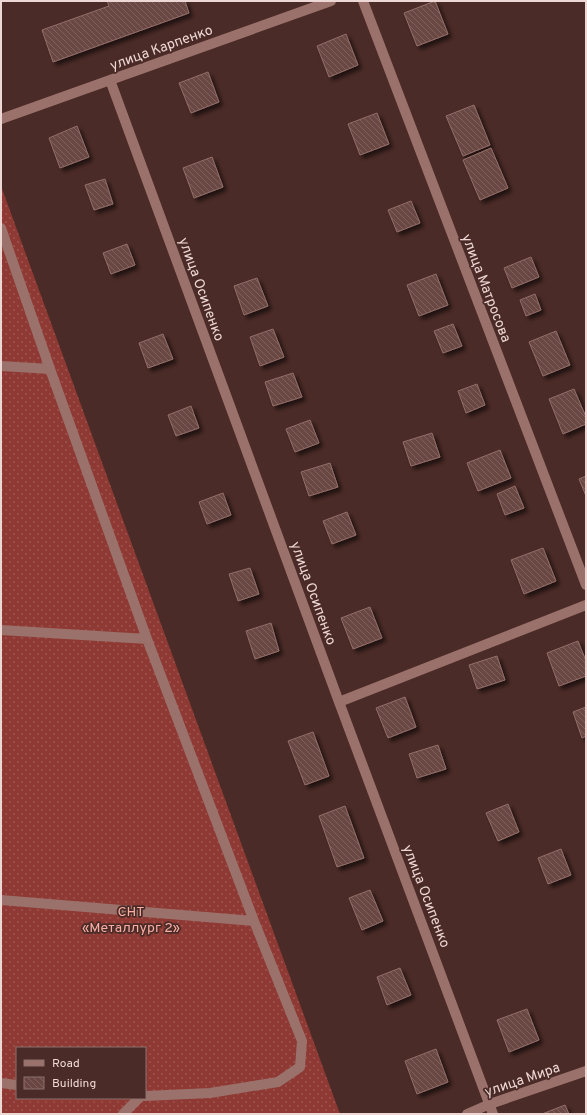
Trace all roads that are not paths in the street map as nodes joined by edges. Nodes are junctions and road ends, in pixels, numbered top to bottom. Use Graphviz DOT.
graph roads {
  1 [pos="331,1"];
  2 [pos="363,1"];
  3 [pos="110,80"];
  4 [pos="1,119"];
  5 [pos="1,228"];
  6 [pos="1,366"];
  7 [pos="50,369"];
  8 [pos="586,585"];
  9 [pos="586,605"];
  10 [pos="1,630"];
  11 [pos="147,639"];
  12 [pos="339,702"];
  13 [pos="1,900"];
  14 [pos="254,921"];
  15 [pos="586,1071"];
  16 [pos="1,1083"];
  17 [pos="16,1085"];
  18 [pos="146,1096"];
  19 [pos="138,1099"];
  20 [pos="490,1104"];
  21 [pos="123,1114"];
  22 [pos="467,1114"];
  23 [pos="494,1114"];
  1 -- 3 [label="street, улица Карпенко"];
  2 -- 8 [label="street, улица Матросова"];
  3 -- 4 [label="street, улица Карпенко"];
  3 -- 12 [label="street, улица Осипенко"];
  5 -- 7 [label="street"];
  6 -- 7 [label="street"];
  7 -- 11 [label="street"];
  9 -- 12 [label="street"];
  10 -- 11 [label="street"];
  11 -- 14 [label="street"];
  12 -- 20 [label="street, улица Осипенко"];
  13 -- 14 [label="street"];
  14 -- 18 [label="street"];
  15 -- 20 [label="street, улица Мира"];
  16 -- 17 [label="street"];
  19 -- 21 [label="street"];
  20 -- 22 [label="street, улица Мира"];
  20 -- 23 [label="street, улица Осипенко"];
}
